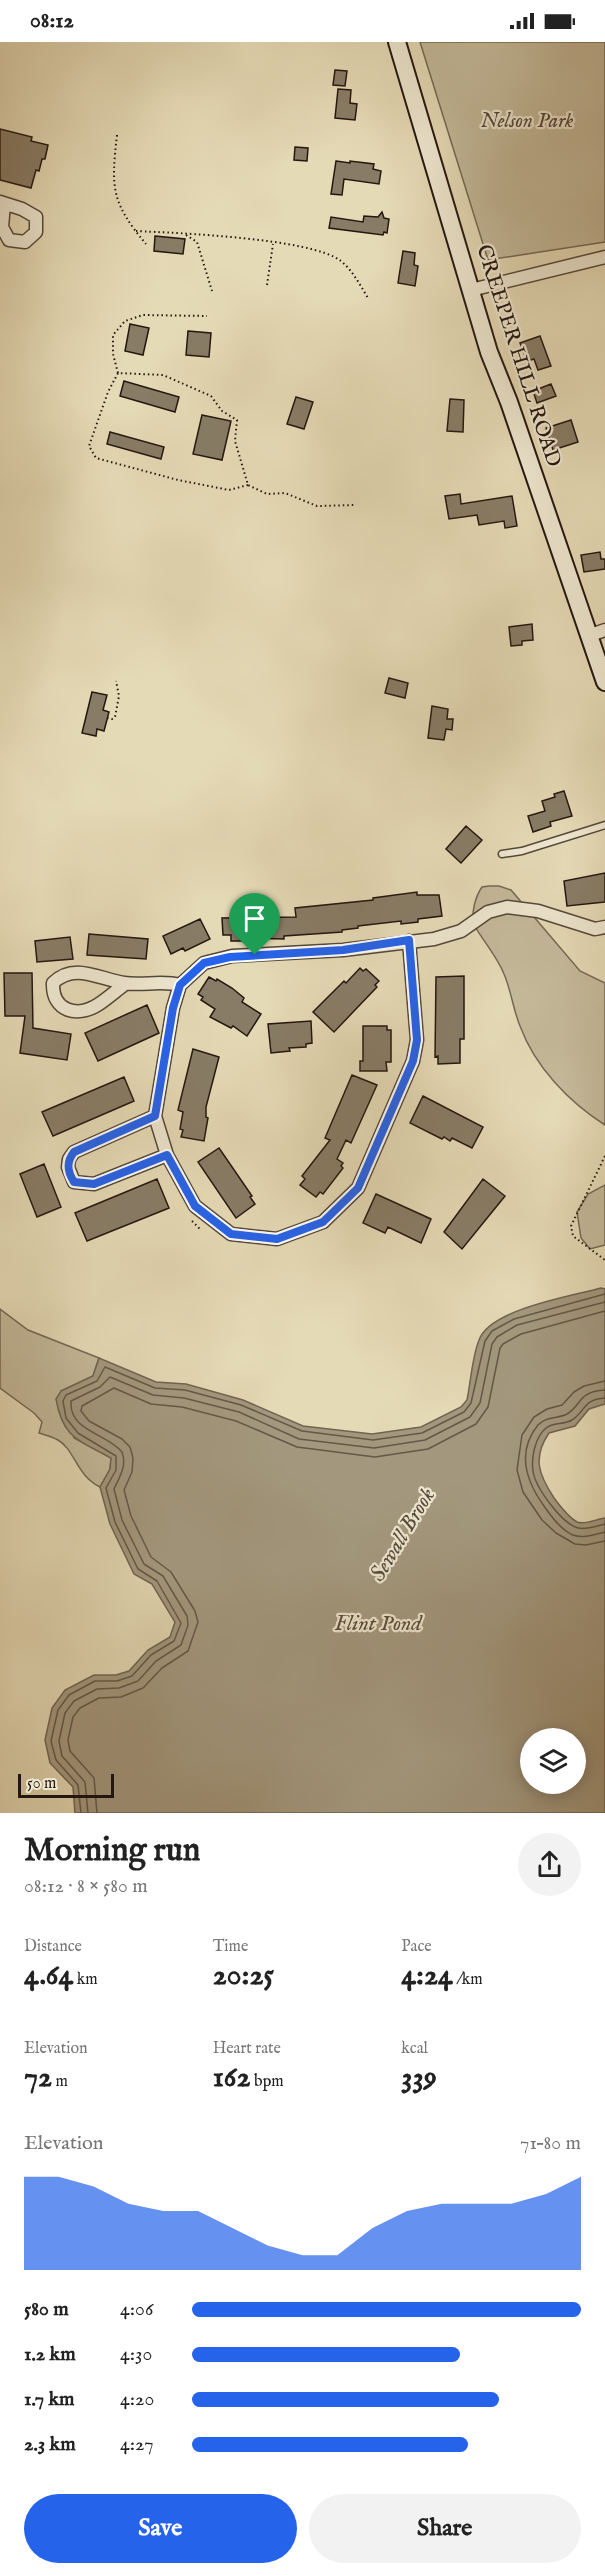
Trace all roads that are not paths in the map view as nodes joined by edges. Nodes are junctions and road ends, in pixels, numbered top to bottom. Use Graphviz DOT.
graph roads {
  1 [pos="397,42"];
  2 [pos="605,257"];
  3 [pos="471,290"];
  4 [pos="605,630"];
  5 [pos="588,636"];
  6 [pos="605,682"];
  7 [pos="605,825"];
  8 [pos="502,854"];
  9 [pos="605,927"];
  10 [pos="409,940"];
  11 [pos="125,984"];
  12 [pos="180,985"];
  13 [pos="155,1116"];
  14 [pos="167,1155"];
  1 -- 3 [label="street, CREEPER HILL ROAD"];
  2 -- 3 [label="street"];
  3 -- 5 [label="street, CREEPER HILL ROAD"];
  4 -- 5 [label="street"];
  5 -- 6 [label="street, CREEPER HILL ROAD"];
  7 -- 8 [label="lane"];
  9 -- 10 [label="street"];
  10 -- 12 [label="street"];
  10 -- 14 [label="street"];
  11 -- 11 [label="street"];
  11 -- 12 [label="street"];
  12 -- 13 [label="street"];
  13 -- 14 [label="street"];
  13 -- 14 [label="street"];
}
